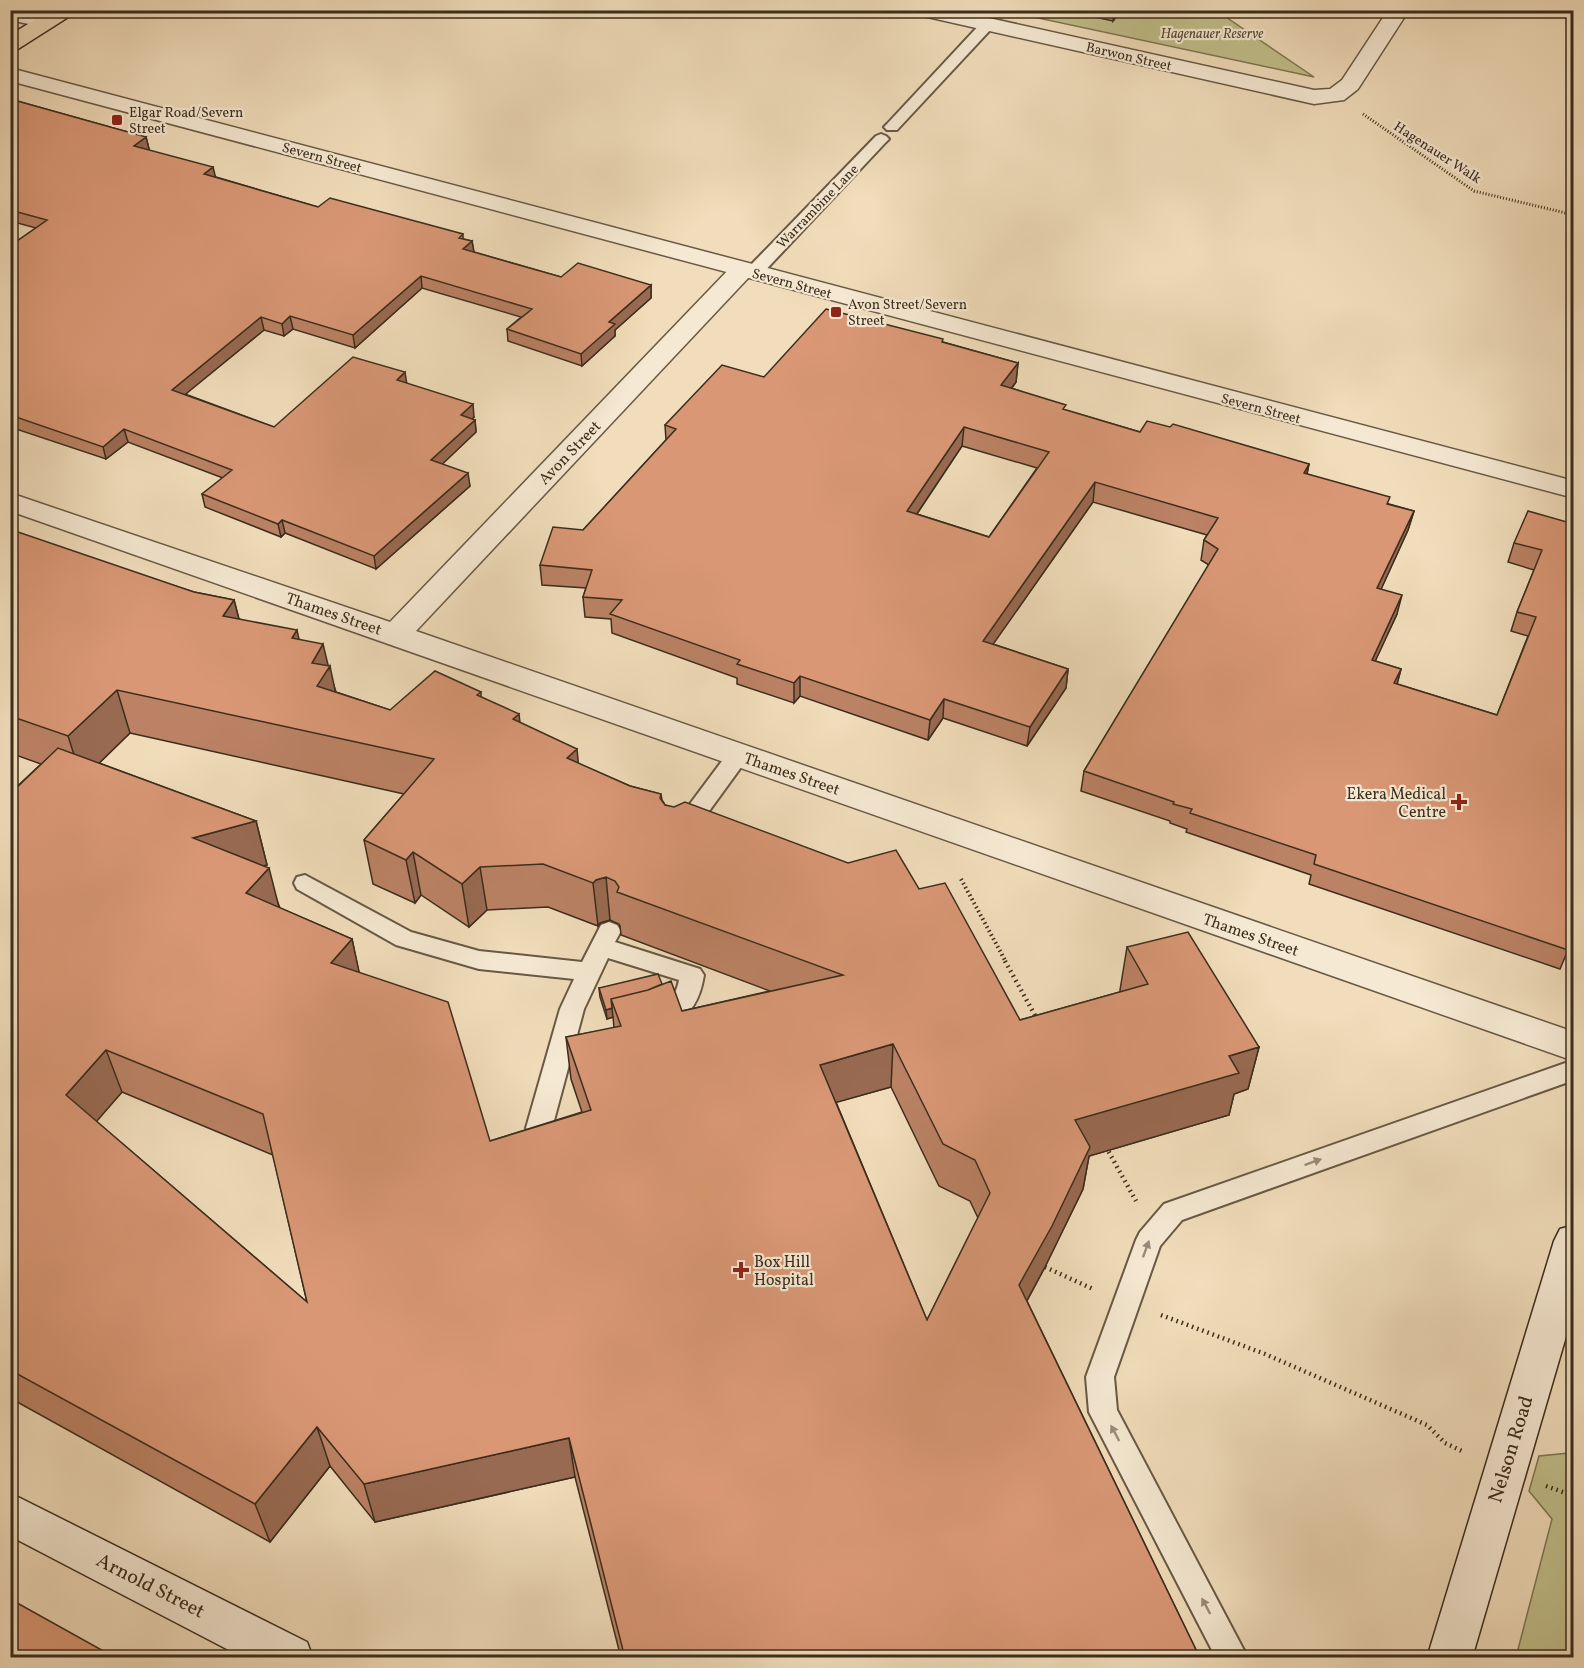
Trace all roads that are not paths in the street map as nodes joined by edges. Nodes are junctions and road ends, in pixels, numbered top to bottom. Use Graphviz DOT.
graph roads {
  1 [pos="66,10"];
  2 [pos="923,10"];
  3 [pos="1399,10"];
  4 [pos="10,14"];
  5 [pos="47,22"];
  6 [pos="988,24"];
  7 [pos="10,44"];
  8 [pos="10,74"];
  9 [pos="747,271"];
  10 [pos="1574,490"];
  11 [pos="10,501"];
  12 [pos="396,634"];
  13 [pos="739,754"];
  14 [pos="676,840"];
  15 [pos="305,883"];
  16 [pos="589,972"];
  17 [pos="631,1024"];
  18 [pos="592,1033"];
  19 [pos="563,1038"];
  20 [pos="1574,1047"];
  21 [pos="1574,1070"];
  22 [pos="539,1128"];
  23 [pos="1574,1241"];
  24 [pos="10,1513"];
  25 [pos="291,1658"];
  26 [pos="1233,1658"];
  27 [pos="1449,1658"];
  1 -- 5 [label="main road"];
  2 -- 6 [label="street, Barwon Street"];
  3 -- 6 [label="street, Barwon Street"];
  4 -- 5 [label="street"];
  5 -- 7 [label="main road"];
  6 -- 9 [label="lane, Warrambine Lane"];
  8 -- 9 [label="street, Severn Street"];
  9 -- 10 [label="street, Severn Street"];
  9 -- 12 [label="street, Avon Street"];
  11 -- 12 [label="street, Thames Street"];
  12 -- 13 [label="street, Thames Street"];
  13 -- 14 [label="lane"];
  13 -- 20 [label="street, Thames Street"];
  15 -- 16 [label="lane"];
  16 -- 17 [label="lane"];
  16 -- 19 [label="lane"];
  18 -- 19 [label="lane"];
  19 -- 22 [label="lane"];
  26 -- 21 [label="lane, one-way"];
  23 -- 27 [label="street, Nelson Road"];
  24 -- 25 [label="street, Arnold Street"];
}
